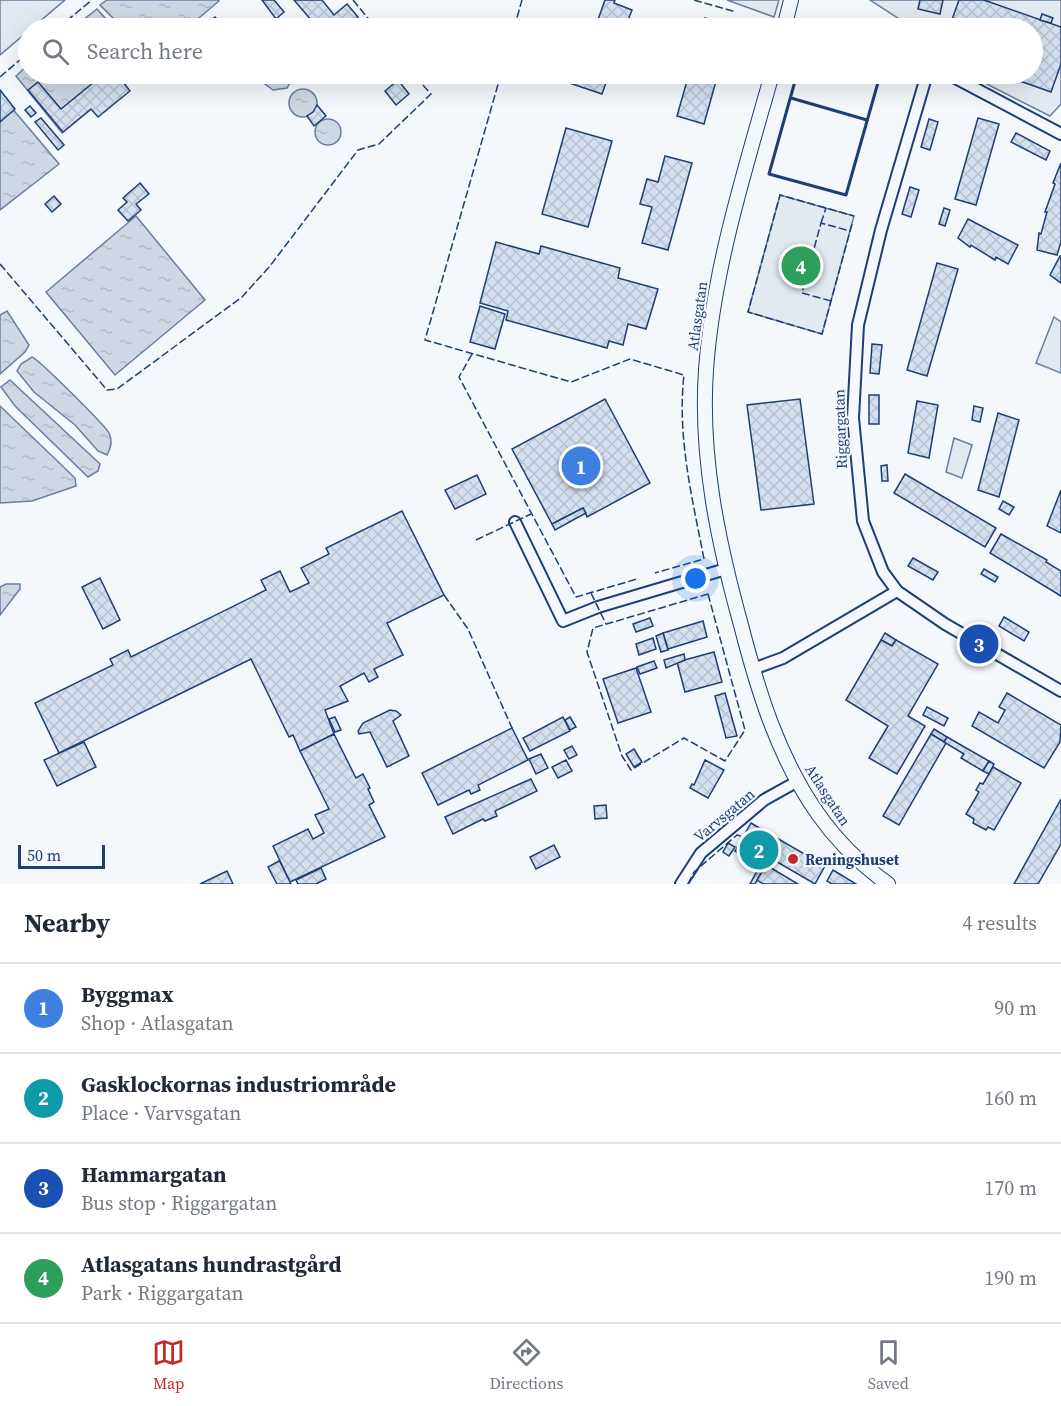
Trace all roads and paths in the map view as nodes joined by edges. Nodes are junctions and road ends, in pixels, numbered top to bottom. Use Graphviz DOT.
graph roads {
  1 [pos="791,0"];
  2 [pos="786,18"];
  3 [pos="769,84"];
  4 [pos="924,84"];
  5 [pos="967,84"];
  6 [pos="1061,134"];
  7 [pos="514,522"];
  8 [pos="726,569"];
  9 [pos="897,591"];
  10 [pos="753,669"];
  11 [pos="1061,691"];
  12 [pos="798,781"];
  13 [pos="681,884"];
  14 [pos="888,884"];
  1 -- 2 [label="street"];
  3 -- 8 [label="street, Atlasgatan"];
  4 -- 9 [label="street, Riggargatan"];
  5 -- 6 [label="street"];
  7 -- 8 [label="street"];
  8 -- 10 [label="street, Atlasgatan"];
  9 -- 10 [label="street"];
  9 -- 11 [label="street, Riggargatan"];
  10 -- 12 [label="street, Atlasgatan"];
  12 -- 13 [label="street, Varvsgatan"];
  12 -- 14 [label="street, Atlasgatan"];
}
